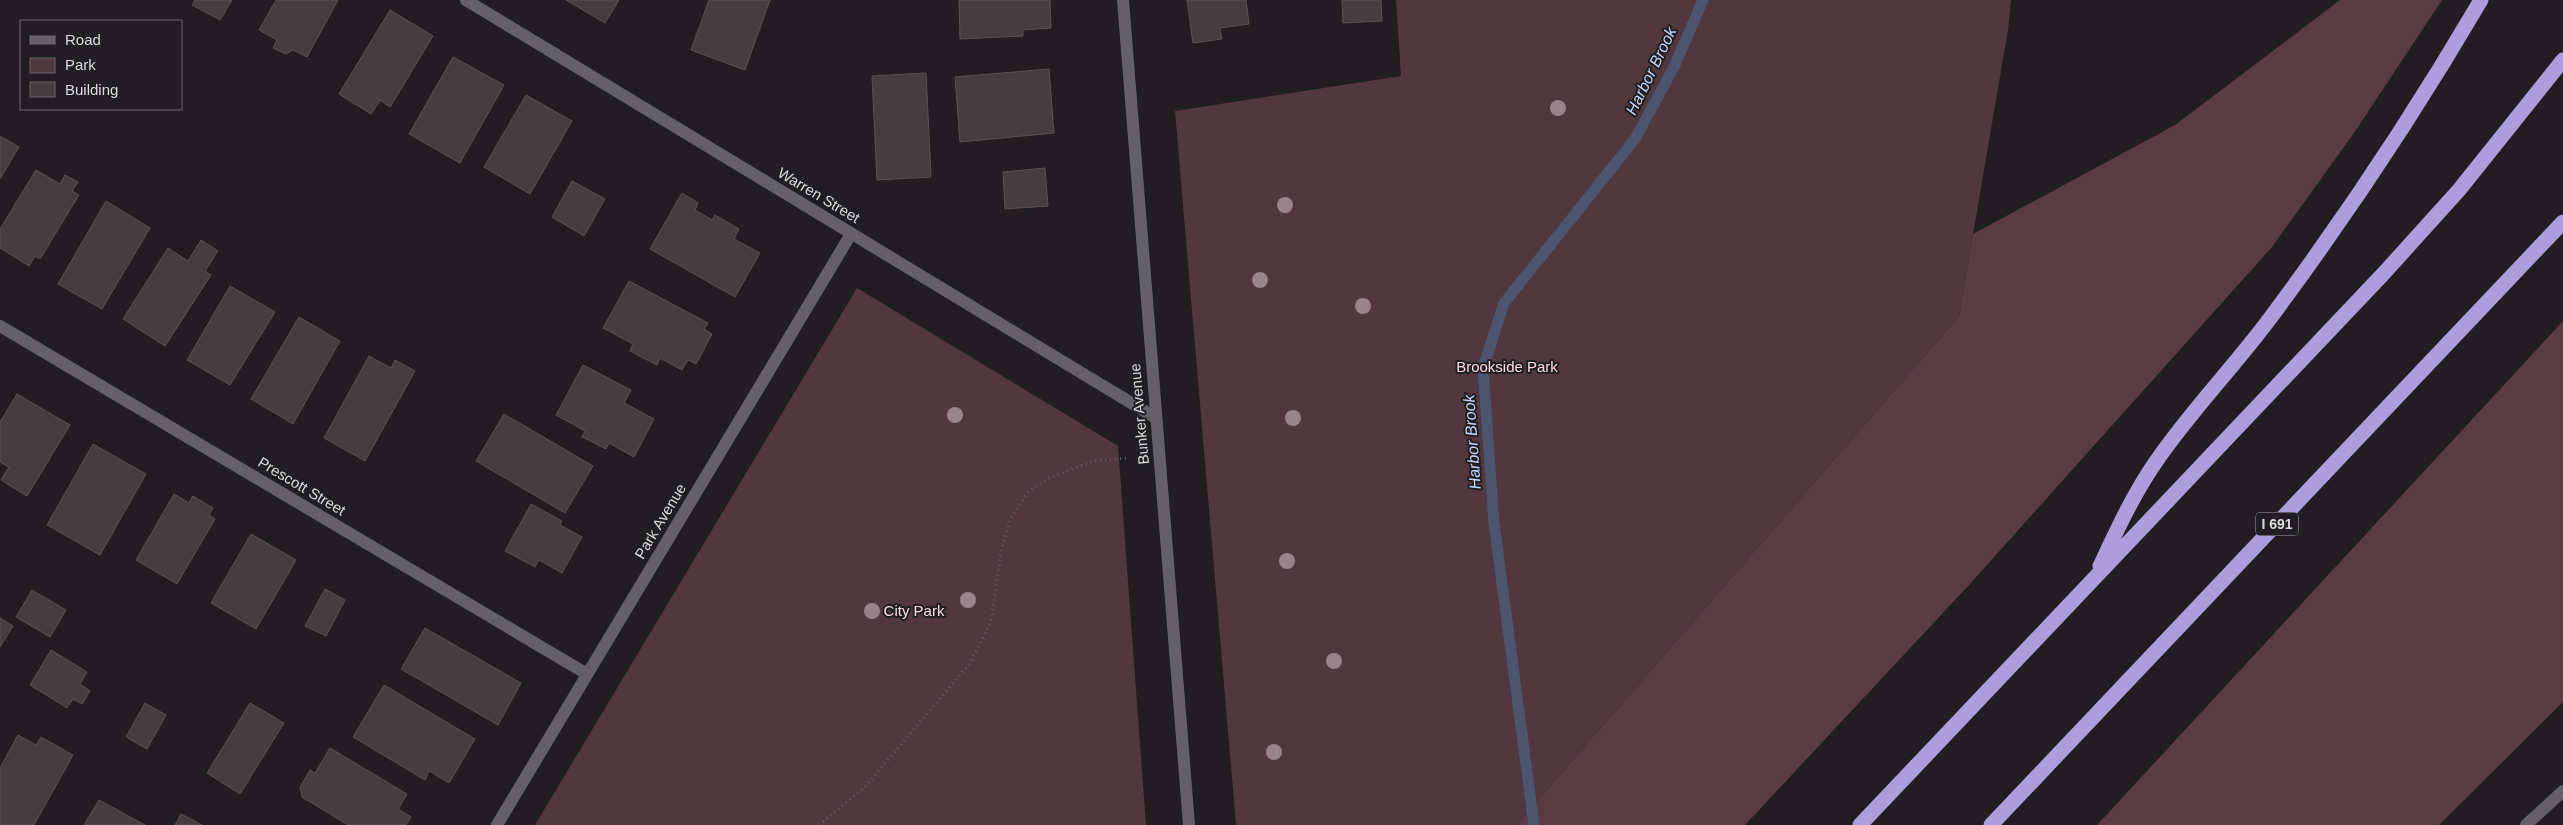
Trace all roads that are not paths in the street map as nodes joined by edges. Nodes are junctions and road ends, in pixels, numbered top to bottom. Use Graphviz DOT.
graph roads {
  1 [pos="466,0"];
  2 [pos="1123,0"];
  3 [pos="2480,0"];
  4 [pos="2563,60"];
  5 [pos="2563,222"];
  6 [pos="851,234"];
  7 [pos="0,326"];
  8 [pos="1156,418"];
  9 [pos="2095,577"];
  10 [pos="587,674"];
  11 [pos="2563,791"];
  12 [pos="496,825"];
  13 [pos="1189,825"];
  14 [pos="1860,825"];
  15 [pos="1991,825"];
  16 [pos="2526,825"];
  1 -- 6 [label="street, Warren Street"];
  2 -- 8 [label="street, Bunker Avenue"];
  3 -- 9 [label="highway"];
  4 -- 9 [label="highway"];
  5 -- 15 [label="highway, I 691"];
  6 -- 8 [label="street, Warren Street"];
  6 -- 10 [label="street, Park Avenue"];
  7 -- 10 [label="street, Prescott Street"];
  8 -- 13 [label="street, Bunker Avenue"];
  9 -- 14 [label="highway"];
  10 -- 12 [label="street, Park Avenue"];
  11 -- 16 [label="street"];
}
